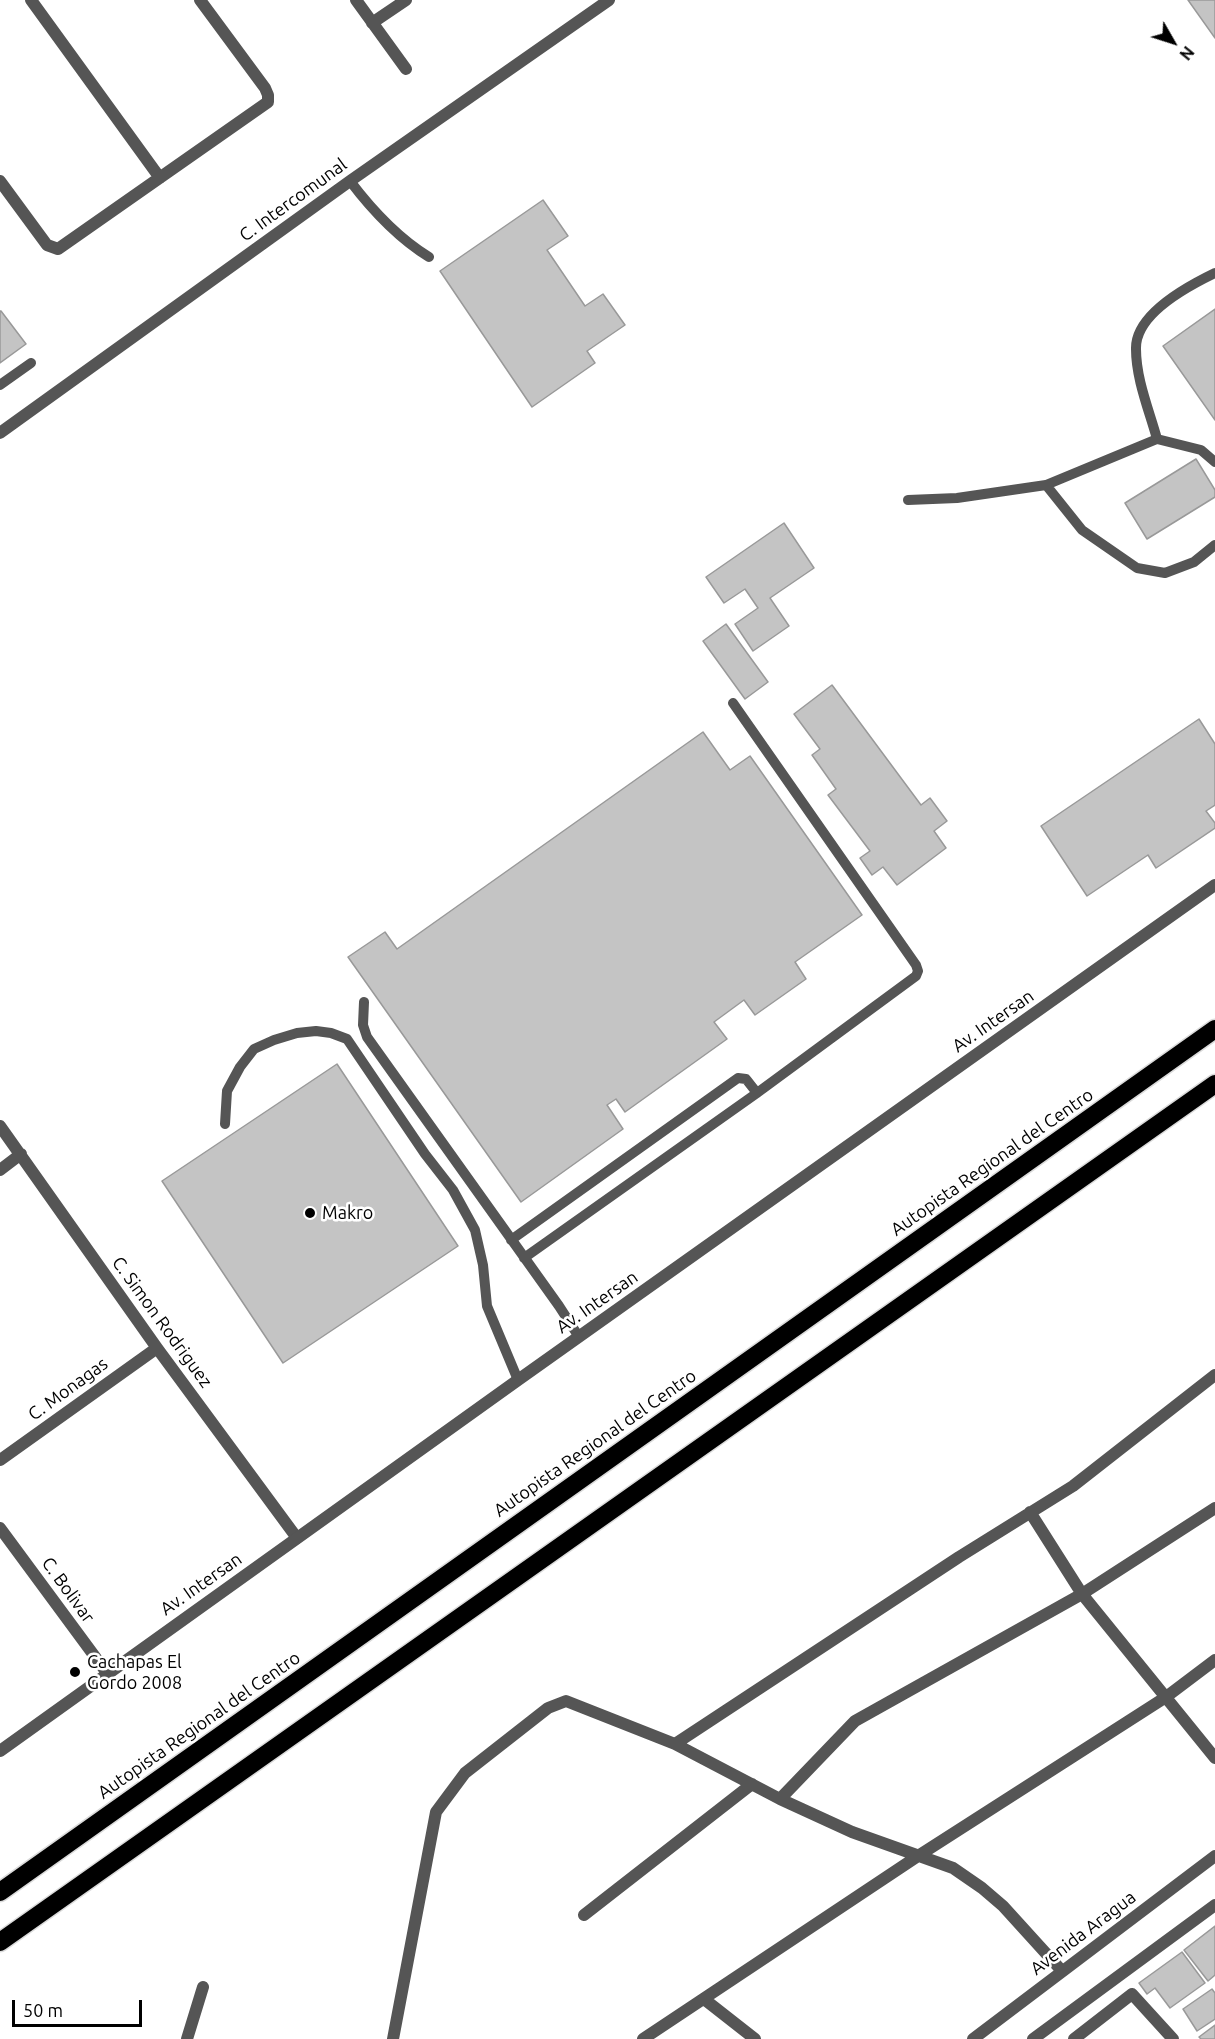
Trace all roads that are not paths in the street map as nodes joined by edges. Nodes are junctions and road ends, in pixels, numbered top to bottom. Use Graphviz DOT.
graph roads {
  1 [pos="31,0"];
  2 [pos="200,0"];
  3 [pos="356,0"];
  4 [pos="406,0"];
  5 [pos="609,0"];
  6 [pos="372,23"];
  7 [pos="406,69"];
  8 [pos="160,178"];
  9 [pos="0,181"];
  10 [pos="350,181"];
  11 [pos="429,257"];
  12 [pos="1215,273"];
  13 [pos="31,363"];
  14 [pos="0,385"];
  15 [pos="0,433"];
  16 [pos="1157,439"];
  17 [pos="1215,462"];
  18 [pos="1046,485"];
  19 [pos="908,500"];
  20 [pos="1215,545"];
  21 [pos="733,703"];
  22 [pos="1215,885"];
  23 [pos="364,1002"];
  24 [pos="1215,1029"];
  25 [pos="1215,1084"];
  26 [pos="757,1093"];
  27 [pos="225,1124"];
  28 [pos="0,1126"];
  29 [pos="21,1154"];
  30 [pos="0,1170"];
  31 [pos="511,1240"];
  32 [pos="524,1258"];
  33 [pos="579,1338"];
  34 [pos="157,1347"];
  35 [pos="1215,1375"];
  36 [pos="518,1380"];
  37 [pos="0,1460"];
  38 [pos="1215,1508"];
  39 [pos="1030,1512"];
  40 [pos="0,1528"];
  41 [pos="297,1538"];
  42 [pos="1082,1594"];
  43 [pos="1215,1660"];
  44 [pos="107,1673"];
  45 [pos="1166,1697"];
  46 [pos="675,1744"];
  47 [pos="0,1750"];
  48 [pos="1215,1758"];
  49 [pos="752,1784"];
  50 [pos="780,1799"];
  51 [pos="918,1856"];
  52 [pos="1215,1856"];
  53 [pos="0,1892"];
  54 [pos="1215,1905"];
  55 [pos="584,1915"];
  56 [pos="0,1942"];
  57 [pos="1062,1971"];
  58 [pos="203,1987"];
  59 [pos="704,1999"];
  60 [pos="187,2039"];
  61 [pos="393,2039"];
  62 [pos="643,2039"];
  63 [pos="755,2039"];
  64 [pos="973,2039"];
  65 [pos="1033,2039"];
  66 [pos="1074,2039"];
  67 [pos="1173,2039"];
  1 -- 8 [label="street"];
  2 -- 8 [label="street"];
  3 -- 6 [label="street"];
  4 -- 6 [label="street"];
  5 -- 10 [label="street, C. Intercomunal"];
  6 -- 7 [label="street"];
  8 -- 9 [label="street"];
  10 -- 11 [label="lane"];
  10 -- 15 [label="street, C. Intercomunal"];
  12 -- 16 [label="lane"];
  13 -- 14 [label="lane"];
  16 -- 17 [label="lane"];
  16 -- 18 [label="lane"];
  18 -- 19 [label="lane"];
  18 -- 20 [label="lane"];
  21 -- 26 [label="lane"];
  22 -- 33 [label="street, Av. Intersan"];
  23 -- 31 [label="lane"];
  24 -- 53 [label="highway, Autopista Regional del Centro"];
  25 -- 56 [label="highway"];
  26 -- 31 [label="lane"];
  26 -- 32 [label="lane"];
  27 -- 36 [label="lane"];
  28 -- 29 [label="street, C. Simon Rodriguez"];
  29 -- 30 [label="street"];
  29 -- 34 [label="street, C. Simon Rodriguez"];
  31 -- 32 [label="lane"];
  32 -- 33 [label="lane"];
  33 -- 36 [label="street, Av. Intersan"];
  34 -- 37 [label="street, C. Monagas"];
  34 -- 41 [label="street, C. Simon Rodriguez"];
  35 -- 39 [label="street"];
  36 -- 41 [label="street, Av. Intersan"];
  38 -- 42 [label="street"];
  39 -- 42 [label="street"];
  39 -- 46 [label="street"];
  40 -- 44 [label="street, C. Bolivar"];
  41 -- 44 [label="street, Av. Intersan"];
  42 -- 45 [label="street"];
  42 -- 50 [label="street"];
  43 -- 45 [label="street"];
  44 -- 47 [label="street, Av. Intersan"];
  45 -- 48 [label="street"];
  45 -- 51 [label="street"];
  46 -- 49 [label="street"];
  46 -- 61 [label="street"];
  49 -- 50 [label="street"];
  49 -- 55 [label="street"];
  50 -- 51 [label="street"];
  51 -- 57 [label="street"];
  51 -- 59 [label="street"];
  52 -- 57 [label="street, Avenida Aragua"];
  54 -- 65 [label="street"];
  57 -- 64 [label="street, Avenida Aragua"];
  58 -- 60 [label="street"];
  59 -- 62 [label="street"];
  59 -- 63 [label="street"];
  66 -- 67 [label="street"];
}
